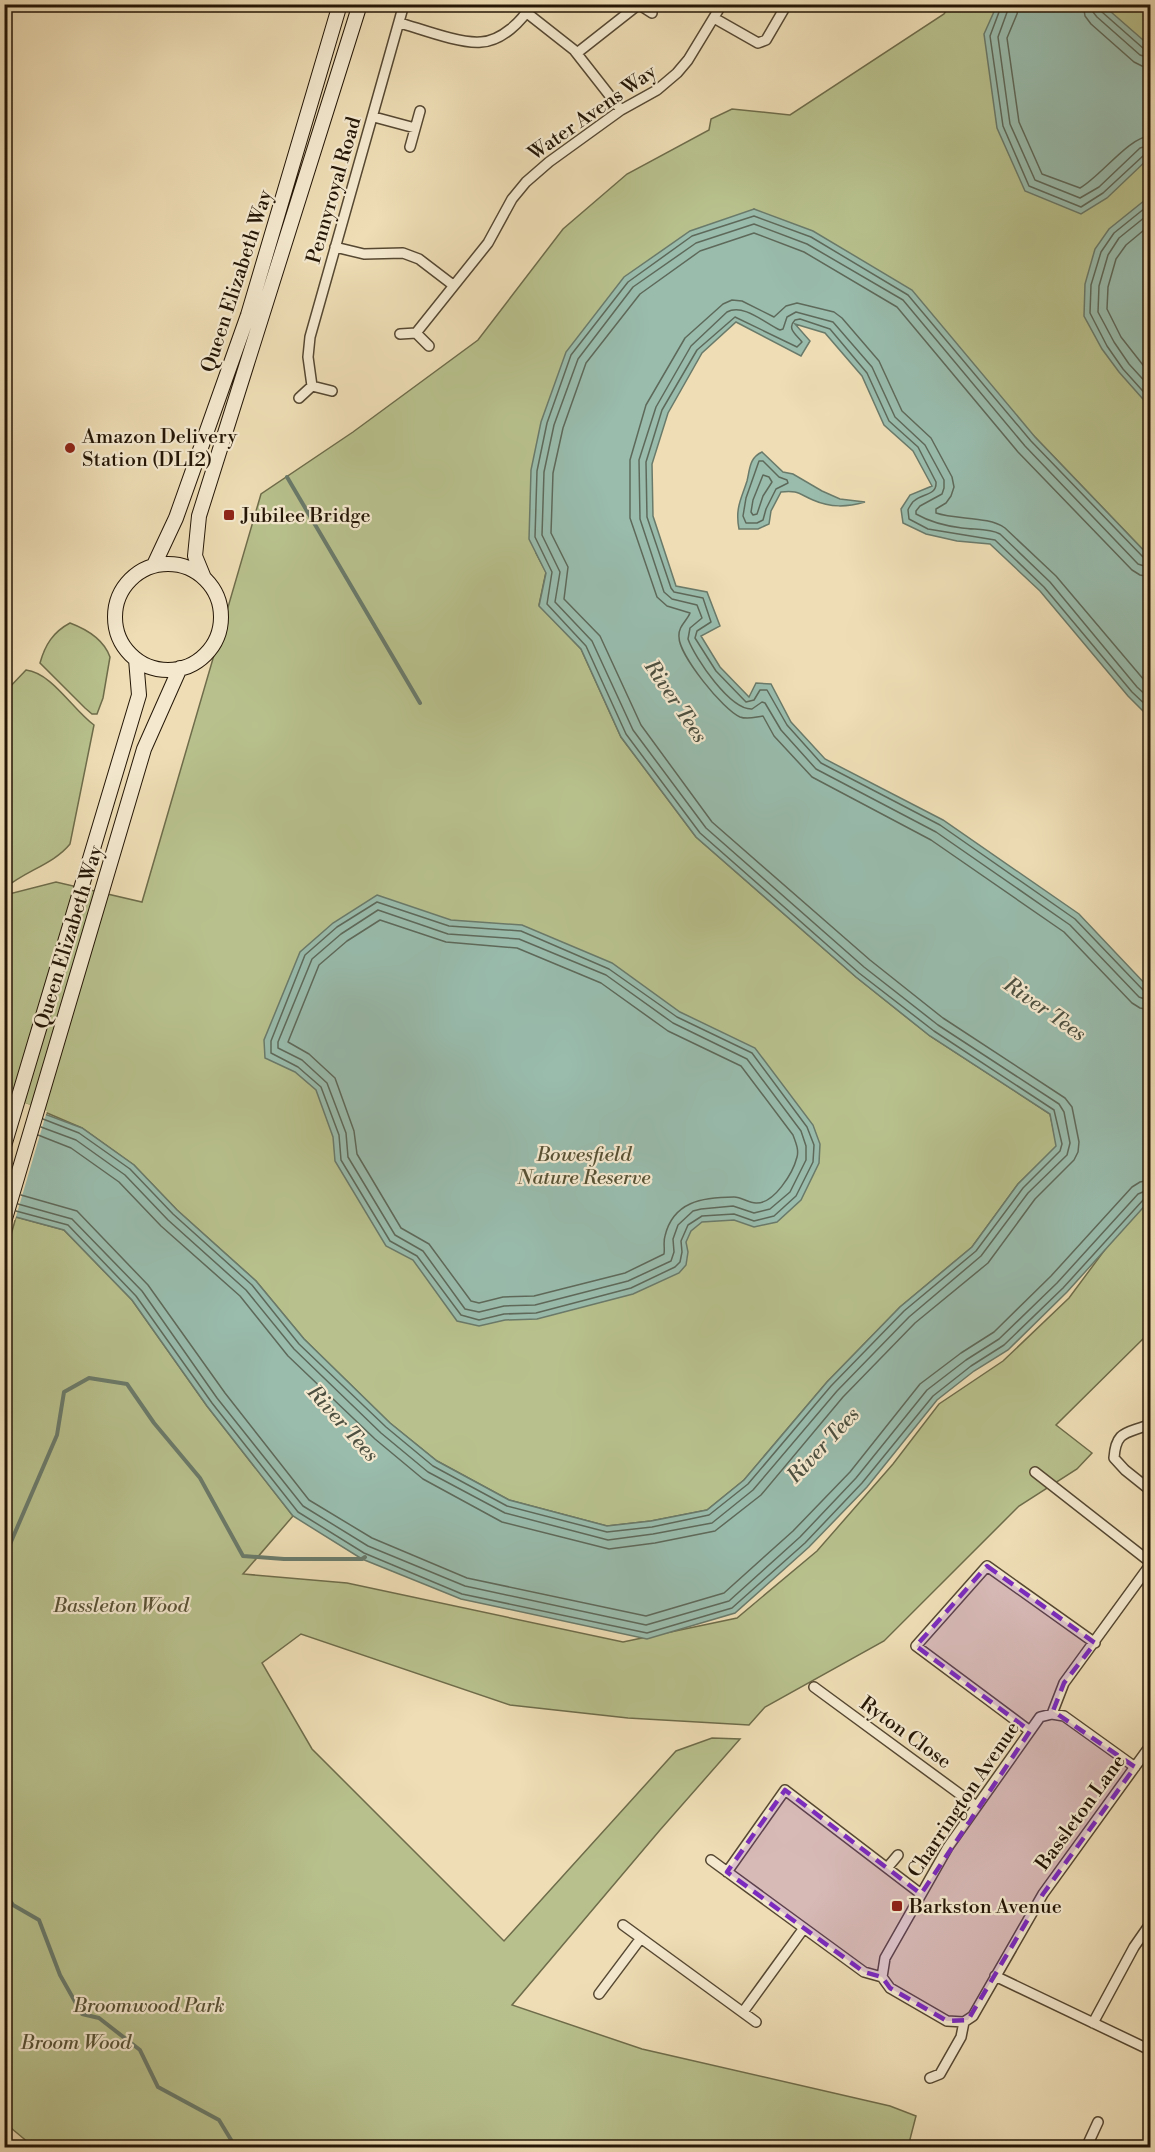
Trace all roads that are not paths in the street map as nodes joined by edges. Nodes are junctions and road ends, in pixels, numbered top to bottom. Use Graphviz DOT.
graph roads {
  1 [pos="340,4"];
  2 [pos="360,4"];
  3 [pos="404,4"];
  4 [pos="722,4"];
  5 [pos="787,4"];
  6 [pos="638,5"];
  7 [pos="529,9"];
  8 [pos="652,13"];
  9 [pos="714,18"];
  10 [pos="400,23"];
  11 [pos="577,53"];
  12 [pos="621,110"];
  13 [pos="420,111"];
  14 [pos="374,117"];
  15 [pos="415,128"];
  16 [pos="410,147"];
  17 [pos="334,247"];
  18 [pos="453,285"];
  19 [pos="416,333"];
  20 [pos="400,334"];
  21 [pos="429,346"];
  22 [pos="312,386"];
  23 [pos="332,391"];
  24 [pos="299,398"];
  25 [pos="154,565"];
  26 [pos="204,578"];
  27 [pos="136,659"];
  28 [pos="180,668"];
  29 [pos="4,1146"];
  30 [pos="4,1222"];
  31 [pos="1150,1424"];
  32 [pos="1035,1472"];
  33 [pos="1150,1490"];
  34 [pos="1150,1564"];
  35 [pos="1095,1643"];
  36 [pos="814,1687"];
  37 [pos="1052,1714"];
  38 [pos="1030,1731"];
  39 [pos="1150,1746"];
  40 [pos="1135,1767"];
  41 [pos="976,1806"];
  42 [pos="898,1855"];
  43 [pos="711,1860"];
  44 [pos="887,1868"];
  45 [pos="727,1872"];
  46 [pos="921,1894"];
  47 [pos="1150,1924"];
  48 [pos="623,1925"];
  49 [pos="804,1928"];
  50 [pos="641,1938"];
  51 [pos="995,1976"];
  52 [pos="882,1977"];
  53 [pos="599,1994"];
  54 [pos="743,2012"];
  55 [pos="756,2022"];
  56 [pos="964,2022"];
  57 [pos="1093,2023"];
  58 [pos="1150,2050"];
  59 [pos="930,2078"];
  60 [pos="1098,2121"];
  61 [pos="1086,2148"];
  1 -- 25 [label="street, Queen Elizabeth Way"];
  2 -- 26 [label="street, Queen Elizabeth Way"];
  3 -- 10 [label="street, Pennyroyal Road"];
  4 -- 9 [label="street, Water Avens Way"];
  5 -- 9 [label="street"];
  6 -- 8 [label="street"];
  6 -- 11 [label="street"];
  7 -- 10 [label="street"];
  7 -- 11 [label="street"];
  9 -- 12 [label="street, Water Avens Way"];
  10 -- 14 [label="street, Pennyroyal Road"];
  11 -- 12 [label="street"];
  12 -- 18 [label="street, Water Avens Way"];
  13 -- 15 [label="street"];
  14 -- 15 [label="street"];
  14 -- 17 [label="street, Pennyroyal Road"];
  15 -- 16 [label="street"];
  17 -- 18 [label="street"];
  17 -- 22 [label="street, Pennyroyal Road"];
  18 -- 19 [label="street, Water Avens Way"];
  19 -- 20 [label="street"];
  19 -- 21 [label="street"];
  22 -- 23 [label="street"];
  22 -- 24 [label="street"];
  25 -- 26 [label="street"];
  25 -- 27 [label="street"];
  26 -- 28 [label="street"];
  27 -- 28 [label="street"];
  27 -- 29 [label="street, Queen Elizabeth Way"];
  28 -- 30 [label="street, Queen Elizabeth Way"];
  31 -- 33 [label="street"];
  32 -- 34 [label="street"];
  34 -- 35 [label="street"];
  35 -- 37 [label="street"];
  35 -- 38 [label="street"];
  36 -- 41 [label="street, Ryton Close"];
  37 -- 38 [label="street, Charrington Avenue"];
  37 -- 40 [label="street"];
  38 -- 41 [label="street, Charrington Avenue"];
  39 -- 40 [label="street, Bassleton Lane"];
  40 -- 51 [label="street, Bassleton Lane"];
  41 -- 46 [label="street, Charrington Avenue"];
  42 -- 44 [label="street"];
  43 -- 45 [label="street"];
  44 -- 45 [label="street"];
  44 -- 46 [label="street"];
  45 -- 49 [label="street"];
  46 -- 52 [label="street, Charrington Avenue"];
  47 -- 57 [label="street"];
  48 -- 50 [label="street"];
  49 -- 52 [label="street"];
  49 -- 54 [label="street"];
  50 -- 53 [label="street"];
  50 -- 54 [label="street"];
  51 -- 56 [label="street, Bassleton Lane"];
  51 -- 57 [label="street"];
  52 -- 56 [label="street"];
  54 -- 55 [label="street"];
  56 -- 59 [label="street, Bassleton Lane"];
  57 -- 58 [label="street"];
  60 -- 61 [label="street"];
}
